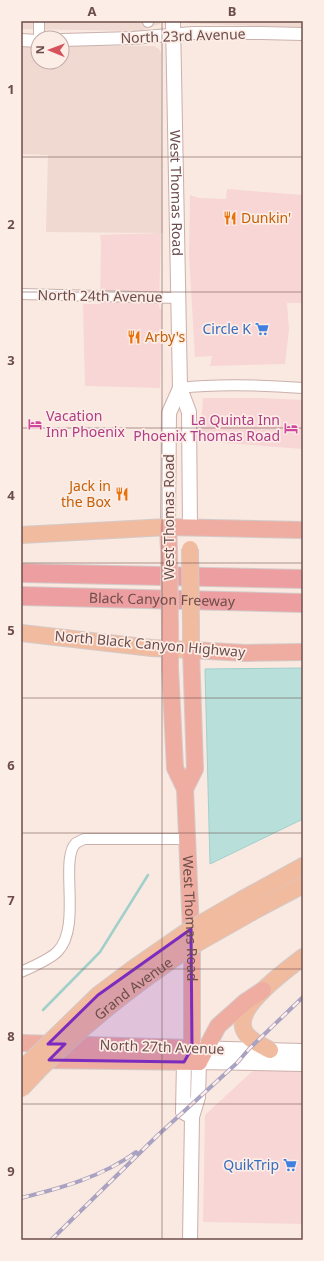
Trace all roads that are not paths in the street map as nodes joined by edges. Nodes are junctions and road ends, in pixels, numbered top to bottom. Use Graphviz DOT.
graph roads {
  1 [pos="173,28"];
  2 [pos="303,34"];
  3 [pos="70,40"];
  4 [pos="21,294"];
  5 [pos="178,298"];
  6 [pos="180,388"];
  7 [pos="303,388"];
  8 [pos="168,527"];
  9 [pos="190,527"];
  10 [pos="303,530"];
  11 [pos="21,535"];
  12 [pos="21,573"];
  13 [pos="303,579"];
  14 [pos="21,582"];
  15 [pos="303,588"];
  16 [pos="21,596"];
  17 [pos="303,603"];
  18 [pos="21,633"];
  19 [pos="170,649"];
  20 [pos="191,650"];
  21 [pos="303,652"];
  22 [pos="185,789"];
  23 [pos="187,839"];
  24 [pos="303,866"];
  25 [pos="303,885"];
  26 [pos="303,957"];
  27 [pos="21,972"];
  28 [pos="263,990"];
  29 [pos="88,1004"];
  30 [pos="21,1043"];
  31 [pos="270,1050"];
  32 [pos="303,1051"];
  33 [pos="195,1055"];
  34 [pos="21,1060"];
  35 [pos="303,1064"];
  36 [pos="21,1070"];
  37 [pos="21,1089"];
  38 [pos="190,1240"];
  1 -- 2 [label="street, North 23rd Avenue"];
  1 -- 3 [label="street, North 23rd Avenue"];
  1 -- 5 [label="main road, West Thomas Road"];
  4 -- 5 [label="street, North 24th Avenue"];
  5 -- 6 [label="main road, West Thomas Road"];
  6 -- 7 [label="street"];
  6 -- 8 [label="main road, West Thomas Road"];
  6 -- 9 [label="main road, West Thomas Road"];
  8 -- 9 [label="highway"];
  8 -- 11 [label="main road"];
  8 -- 19 [label="highway, West Thomas Road, bridge"];
  9 -- 10 [label="highway"];
  9 -- 20 [label="main road, West Thomas Road, bridge"];
  12 -- 13 [label="highway, Black Canyon Freeway"];
  14 -- 15 [label="highway"];
  16 -- 17 [label="highway, Black Canyon Freeway"];
  18 -- 19 [label="main road, North Black Canyon Highway"];
  19 -- 20 [label="main road, North Black Canyon Highway"];
  19 -- 22 [label="highway, West Thomas Road"];
  20 -- 21 [label="highway, North Black Canyon Highway"];
  20 -- 22 [label="highway, West Thomas Road"];
  22 -- 23 [label="highway, West Thomas Road"];
  23 -- 27 [label="street"];
  23 -- 33 [label="highway, West Thomas Road"];
  24 -- 29 [label="main road, Grand Avenue, bridge"];
  25 -- 37 [label="main road, Grand Avenue, bridge"];
  26 -- 28 [label="main road"];
  28 -- 31 [label="main road"];
  28 -- 33 [label="highway"];
  29 -- 34 [label="main road, bridge"];
  29 -- 36 [label="main road, Grand Avenue, bridge"];
  30 -- 33 [label="highway, North 27th Avenue"];
  31 -- 32 [label="main road, North 27th Avenue"];
  31 -- 33 [label="main road, North 27th Avenue"];
  33 -- 34 [label="highway, North 27th Avenue"];
  33 -- 35 [label="main road, North 27th Avenue"];
  33 -- 38 [label="main road, West Thomas Road"];
}
